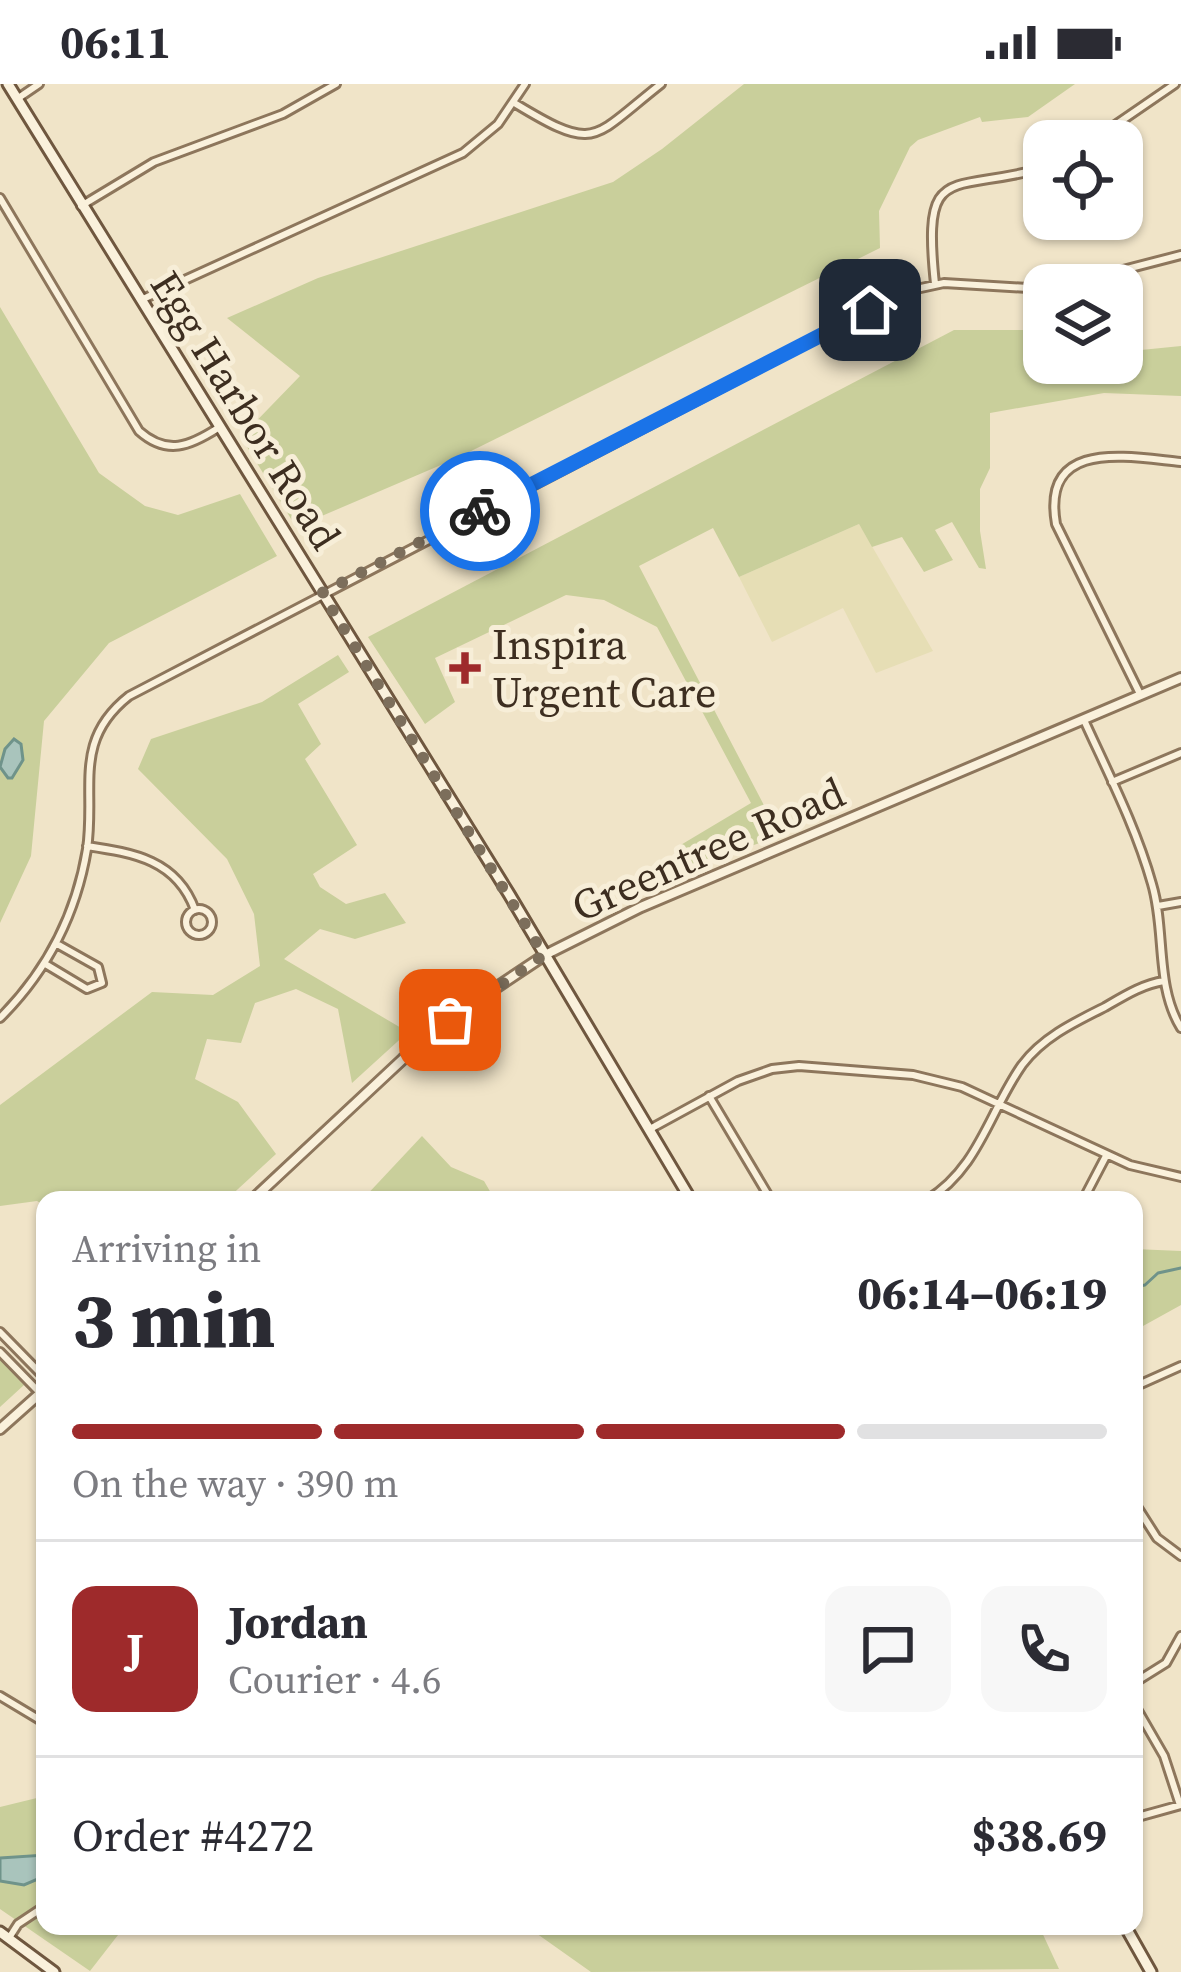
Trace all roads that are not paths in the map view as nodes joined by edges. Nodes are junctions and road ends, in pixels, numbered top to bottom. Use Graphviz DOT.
graph roads {
  1 [pos="8,84"];
  2 [pos="40,84"];
  3 [pos="335,84"];
  4 [pos="525,84"];
  5 [pos="661,84"];
  6 [pos="1175,84"];
  7 [pos="17,99"];
  8 [pos="514,103"];
  9 [pos="1123,120"];
  10 [pos="1023,172"];
  11 [pos="0,198"];
  12 [pos="81,206"];
  13 [pos="1181,255"];
  14 [pos="1143,265"];
  15 [pos="935,284"];
  16 [pos="1023,288"];
  17 [pos="140,301"];
  18 [pos="218,428"];
  19 [pos="1181,462"];
  20 [pos="322,593"];
  21 [pos="1181,678"];
  22 [pos="1141,694"];
  23 [pos="1084,720"];
  24 [pos="1181,753"];
  25 [pos="1112,782"];
  26 [pos="87,846"];
  27 [pos="1181,902"];
  28 [pos="1158,906"];
  29 [pos="195,910"];
  30 [pos="57,944"];
  31 [pos="544,955"];
  32 [pos="46,964"];
  33 [pos="1164,981"];
  34 [pos="0,1018"];
  35 [pos="1181,1028"];
  36 [pos="709,1096"];
  37 [pos="1000,1106"];
  38 [pos="649,1130"];
  39 [pos="1106,1155"];
  40 [pos="1181,1177"];
  41 [pos="262,1191"];
  42 [pos="686,1191"];
  43 [pos="766,1191"];
  44 [pos="937,1191"];
  45 [pos="1088,1191"];
  46 [pos="0,1332"];
  47 [pos="0,1352"];
  48 [pos="1181,1366"];
  49 [pos="36,1369"];
  50 [pos="1143,1384"];
  51 [pos="36,1385"];
  52 [pos="36,1397"];
  53 [pos="0,1429"];
  54 [pos="1143,1516"];
  55 [pos="1181,1556"];
  56 [pos="1181,1636"];
  57 [pos="1143,1677"];
  58 [pos="0,1696"];
  59 [pos="36,1718"];
  60 [pos="1143,1720"];
  61 [pos="1181,1805"];
  62 [pos="1143,1816"];
  63 [pos="36,1912"];
  64 [pos="4,1935"];
  65 [pos="1130,1935"];
  66 [pos="54,1972"];
  67 [pos="1151,1972"];
  1 -- 7 [label="main road, Egg Harbor Road"];
  2 -- 7 [label="street"];
  3 -- 12 [label="street"];
  4 -- 8 [label="street"];
  5 -- 8 [label="street"];
  6 -- 9 [label="street"];
  7 -- 12 [label="main road, Egg Harbor Road"];
  8 -- 17 [label="street"];
  10 -- 15 [label="street"];
  11 -- 18 [label="street"];
  12 -- 17 [label="main road, Egg Harbor Road"];
  13 -- 14 [label="street"];
  15 -- 16 [label="street"];
  15 -- 20 [label="street"];
  17 -- 18 [label="main road, Egg Harbor Road"];
  18 -- 20 [label="main road, Egg Harbor Road"];
  19 -- 22 [label="street"];
  20 -- 26 [label="street"];
  20 -- 31 [label="main road, Egg Harbor Road"];
  21 -- 22 [label="street, Greentree Road"];
  22 -- 23 [label="street, Greentree Road"];
  23 -- 25 [label="street"];
  23 -- 31 [label="street, Greentree Road"];
  24 -- 25 [label="street"];
  25 -- 28 [label="street"];
  26 -- 29 [label="street"];
  26 -- 30 [label="street"];
  27 -- 28 [label="street"];
  28 -- 33 [label="street"];
  29 -- 29 [label="street"];
  30 -- 32 [label="street"];
  30 -- 32 [label="street"];
  31 -- 38 [label="main road, Egg Harbor Road"];
  31 -- 41 [label="street, Greentree Road"];
  32 -- 34 [label="street"];
  33 -- 35 [label="street"];
  33 -- 37 [label="street"];
  36 -- 37 [label="street"];
  36 -- 38 [label="street"];
  36 -- 43 [label="street"];
  37 -- 39 [label="street"];
  37 -- 44 [label="street"];
  38 -- 42 [label="main road, Egg Harbor Road"];
  39 -- 40 [label="street"];
  39 -- 45 [label="street"];
  46 -- 49 [label="street"];
  47 -- 51 [label="street"];
  48 -- 50 [label="street"];
  52 -- 53 [label="street"];
  54 -- 55 [label="street"];
  56 -- 57 [label="street"];
  58 -- 59 [label="street"];
  60 -- 61 [label="street"];
  61 -- 62 [label="street"];
  63 -- 64 [label="street"];
  64 -- 66 [label="main road"];
  65 -- 67 [label="main road"];
}
